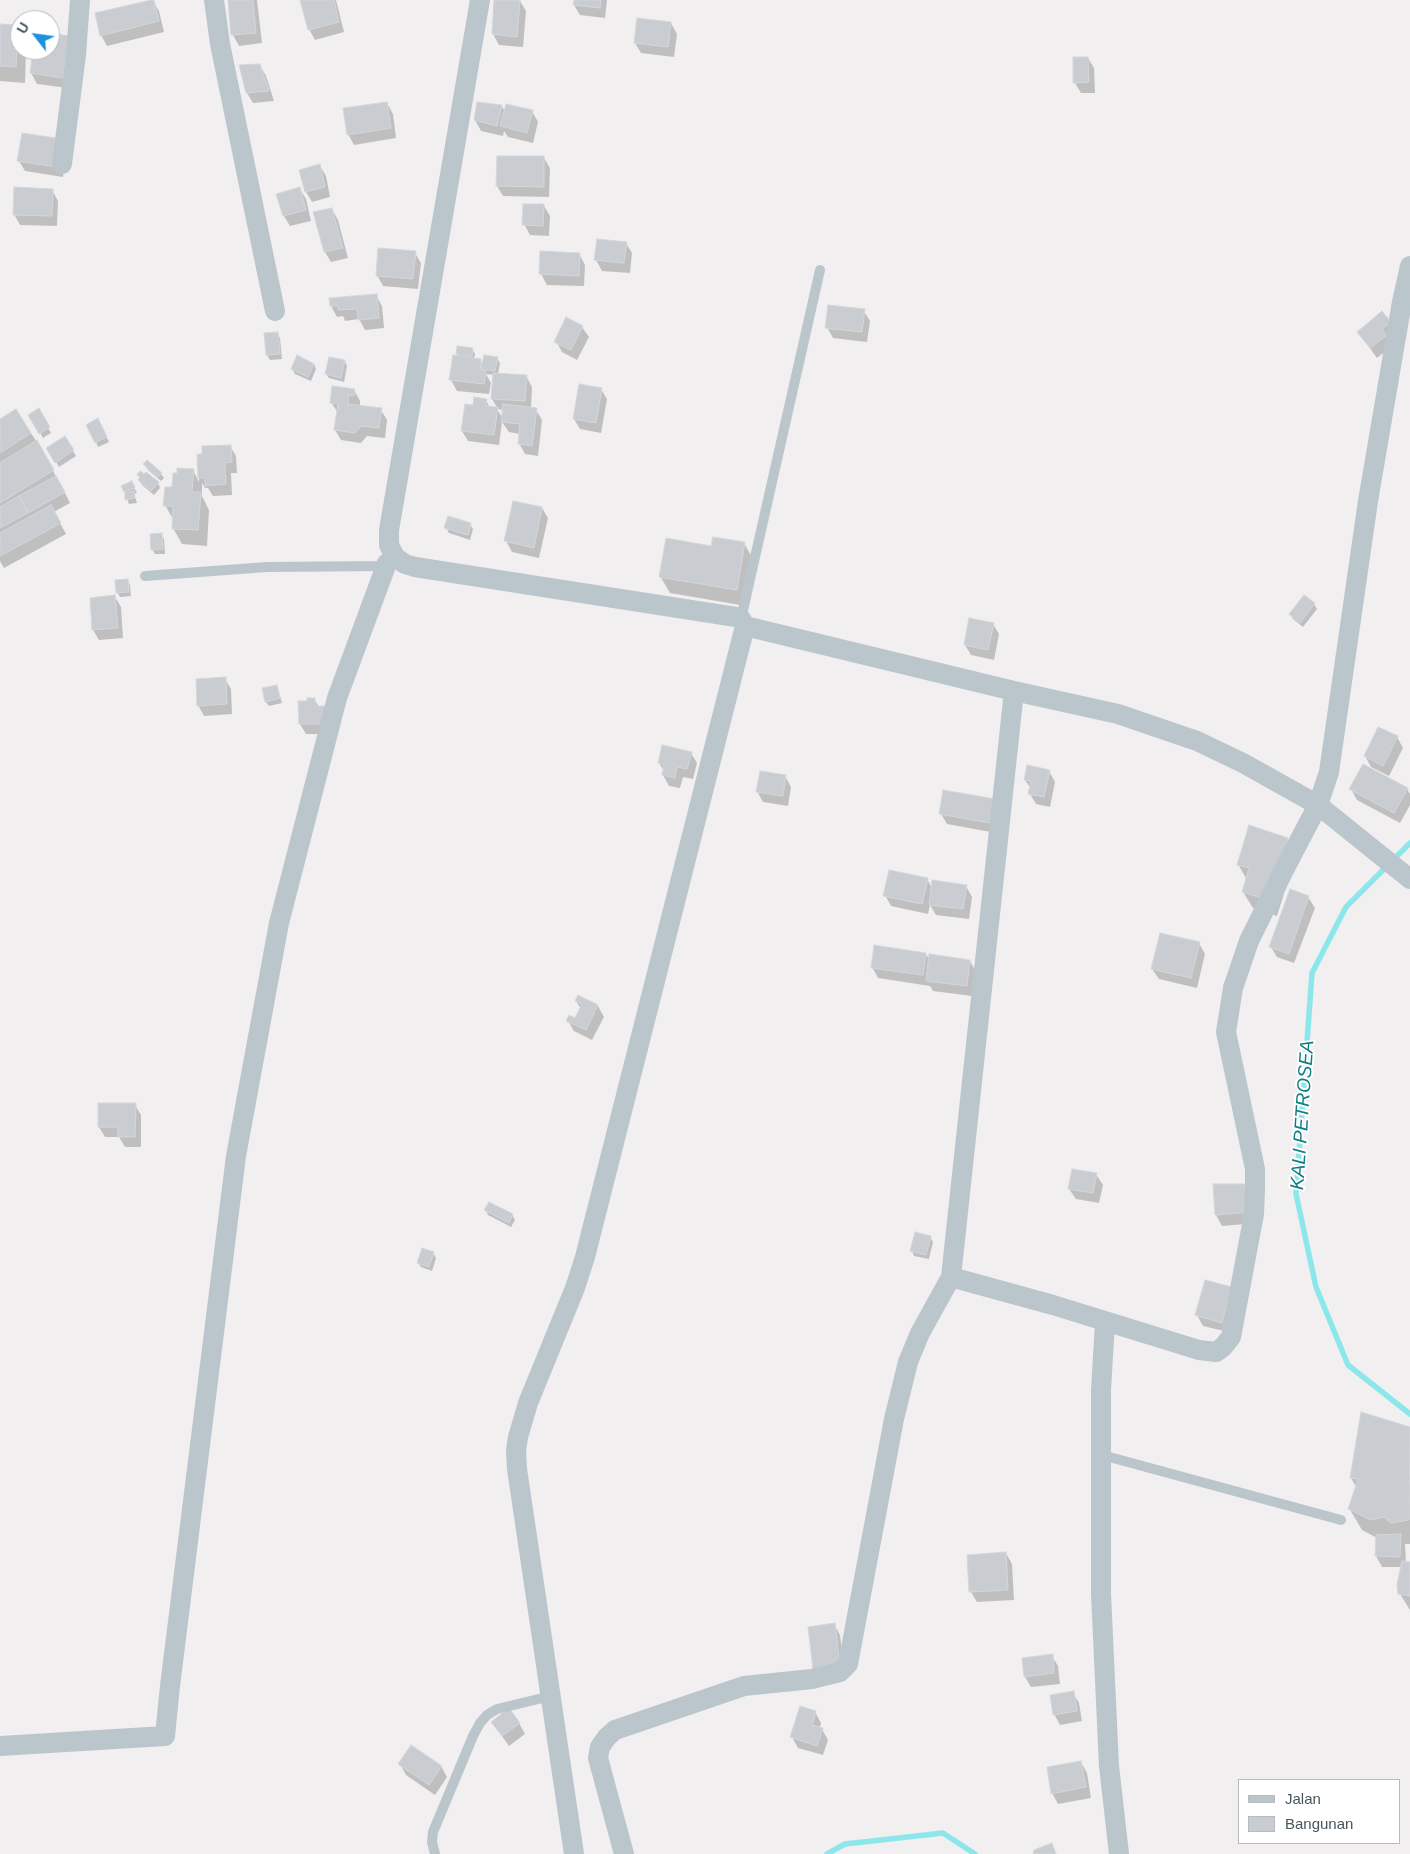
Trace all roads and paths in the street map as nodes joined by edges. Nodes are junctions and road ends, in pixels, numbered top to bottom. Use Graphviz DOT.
graph roads {
  1 [pos="80,0"];
  2 [pos="214,0"];
  3 [pos="480,0"];
  4 [pos="62,164"];
  5 [pos="1410,266"];
  6 [pos="820,270"];
  7 [pos="1406,303"];
  8 [pos="275,311"];
  9 [pos="391,560"];
  10 [pos="145,576"];
  11 [pos="743,622"];
  12 [pos="1014,691"];
  13 [pos="1318,805"];
  14 [pos="1410,879"];
  15 [pos="951,1278"];
  16 [pos="1105,1322"];
  17 [pos="1102,1455"];
  18 [pos="1341,1520"];
  19 [pos="550,1696"];
  20 [pos="0,1746"];
  21 [pos="435,1854"];
  22 [pos="574,1854"];
  23 [pos="624,1854"];
  24 [pos="1119,1854"];
  1 -- 4 [label="street"];
  2 -- 8 [label="street"];
  3 -- 9 [label="street"];
  5 -- 7 [label="street"];
  6 -- 11 [label="lane"];
  7 -- 13 [label="street"];
  9 -- 10 [label="lane"];
  9 -- 11 [label="street"];
  9 -- 20 [label="street"];
  11 -- 12 [label="street"];
  11 -- 19 [label="street"];
  12 -- 13 [label="street"];
  12 -- 15 [label="street"];
  13 -- 14 [label="street"];
  13 -- 16 [label="street"];
  15 -- 16 [label="street"];
  15 -- 23 [label="street"];
  16 -- 17 [label="street"];
  17 -- 18 [label="lane"];
  17 -- 24 [label="street"];
  19 -- 21 [label="lane"];
  19 -- 22 [label="street"];
}
